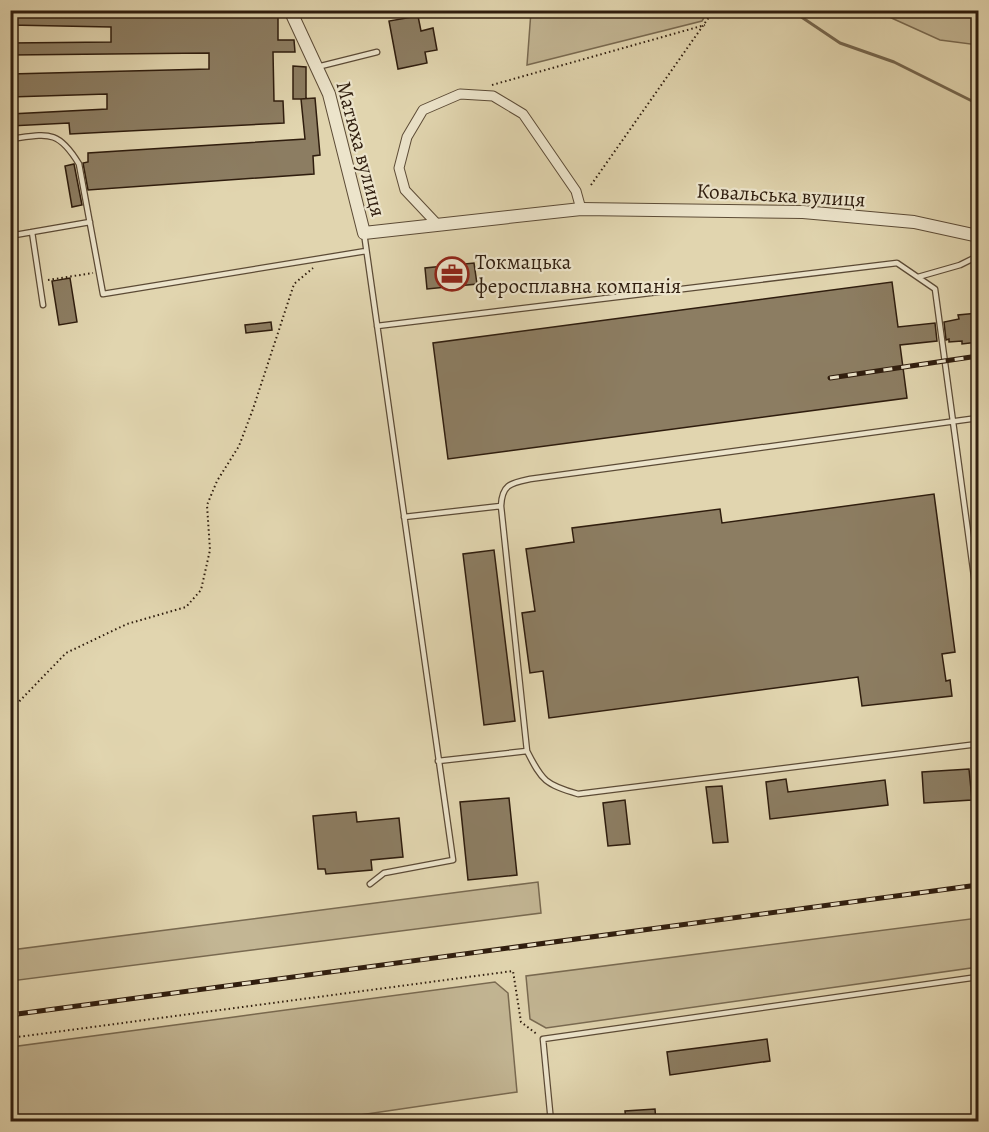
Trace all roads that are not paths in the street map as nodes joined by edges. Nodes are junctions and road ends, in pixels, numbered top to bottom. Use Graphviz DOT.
graph roads {
  1 [pos="290,10"];
  2 [pos="377,52"];
  3 [pos="317,67"];
  4 [pos="10,139"];
  5 [pos="581,209"];
  6 [pos="90,222"];
  7 [pos="437,224"];
  8 [pos="32,232"];
  9 [pos="364,233"];
  10 [pos="15,235"];
  11 [pos="978,236"];
  12 [pos="366,251"];
  13 [pos="978,256"];
  14 [pos="918,277"];
  15 [pos="43,305"];
  16 [pos="377,326"];
  17 [pos="978,418"];
  18 [pos="953,421"];
  19 [pos="501,506"];
  20 [pos="404,517"];
  21 [pos="978,606"];
  22 [pos="978,744"];
  23 [pos="527,751"];
  24 [pos="438,760"];
  25 [pos="370,884"];
  26 [pos="978,977"];
  27 [pos="552,1122"];
  1 -- 3 [label="street, Матюха вулиця"];
  2 -- 3 [label="lane"];
  3 -- 9 [label="street, Матюха вулиця"];
  4 -- 6 [label="lane"];
  5 -- 7 [label="street, Ковальська вулиця"];
  5 -- 7 [label="street"];
  5 -- 11 [label="street, Ковальська вулиця"];
  6 -- 8 [label="lane"];
  6 -- 12 [label="lane"];
  7 -- 9 [label="street, Ковальська вулиця"];
  8 -- 10 [label="lane"];
  8 -- 15 [label="lane"];
  9 -- 12 [label="lane"];
  12 -- 16 [label="lane"];
  13 -- 14 [label="lane"];
  14 -- 16 [label="lane"];
  14 -- 18 [label="lane"];
  16 -- 20 [label="lane"];
  17 -- 18 [label="lane"];
  18 -- 19 [label="lane"];
  18 -- 21 [label="lane"];
  19 -- 20 [label="lane"];
  19 -- 23 [label="lane"];
  20 -- 24 [label="lane"];
  22 -- 23 [label="lane"];
  23 -- 24 [label="lane"];
  24 -- 25 [label="lane"];
  26 -- 27 [label="lane"];
}
